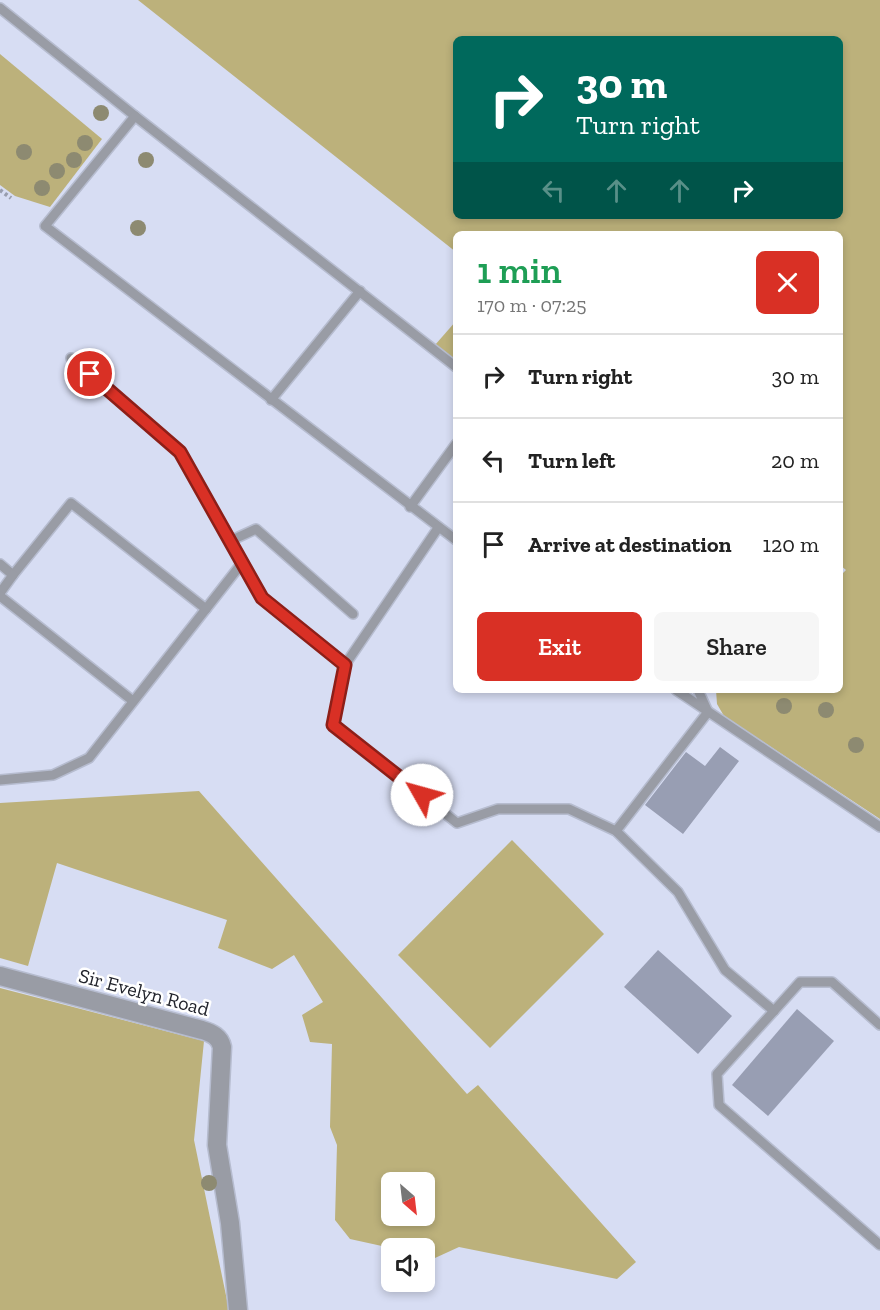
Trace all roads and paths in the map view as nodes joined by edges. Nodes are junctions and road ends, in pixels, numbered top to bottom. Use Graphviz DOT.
graph roads {
  1 [pos="0,8"];
  2 [pos="135,117"];
  3 [pos="0,190"];
  4 [pos="10,198"];
  5 [pos="360,291"];
  6 [pos="71,358"];
  7 [pos="453,365"];
  8 [pos="271,400"];
  9 [pos="453,448"];
  10 [pos="410,507"];
  11 [pos="438,528"];
  12 [pos="453,538"];
  13 [pos="230,541"];
  14 [pos="242,563"];
  15 [pos="0,564"];
  16 [pos="13,575"];
  17 [pos="0,594"];
  18 [pos="206,609"];
  19 [pos="352,614"];
  20 [pos="345,665"];
  21 [pos="680,693"];
  22 [pos="700,693"];
  23 [pos="133,701"];
  24 [pos="708,712"];
  25 [pos="0,780"];
  26 [pos="880,827"];
  27 [pos="616,831"];
  28 [pos="0,976"];
  29 [pos="774,1011"];
  30 [pos="880,1025"];
  31 [pos="880,1245"];
  32 [pos="237,1310"];
  1 -- 2 [label="lane"];
  2 -- 5 [label="lane"];
  2 -- 8 [label="lane"];
  3 -- 4 [label="path"];
  5 -- 7 [label="lane"];
  5 -- 8 [label="lane"];
  6 -- 13 [label="lane"];
  8 -- 10 [label="lane"];
  9 -- 10 [label="lane"];
  10 -- 11 [label="lane"];
  11 -- 12 [label="lane"];
  11 -- 20 [label="lane"];
  13 -- 14 [label="lane"];
  13 -- 19 [label="lane"];
  14 -- 18 [label="lane"];
  14 -- 20 [label="lane"];
  15 -- 16 [label="lane"];
  16 -- 17 [label="lane"];
  16 -- 18 [label="lane"];
  17 -- 23 [label="lane"];
  18 -- 23 [label="lane"];
  20 -- 27 [label="lane"];
  21 -- 24 [label="lane"];
  22 -- 24 [label="lane"];
  23 -- 25 [label="lane"];
  24 -- 26 [label="lane"];
  24 -- 27 [label="lane"];
  27 -- 29 [label="lane"];
  28 -- 32 [label="street, Sir Evelyn Road"];
  29 -- 30 [label="lane"];
  29 -- 31 [label="lane"];
}
